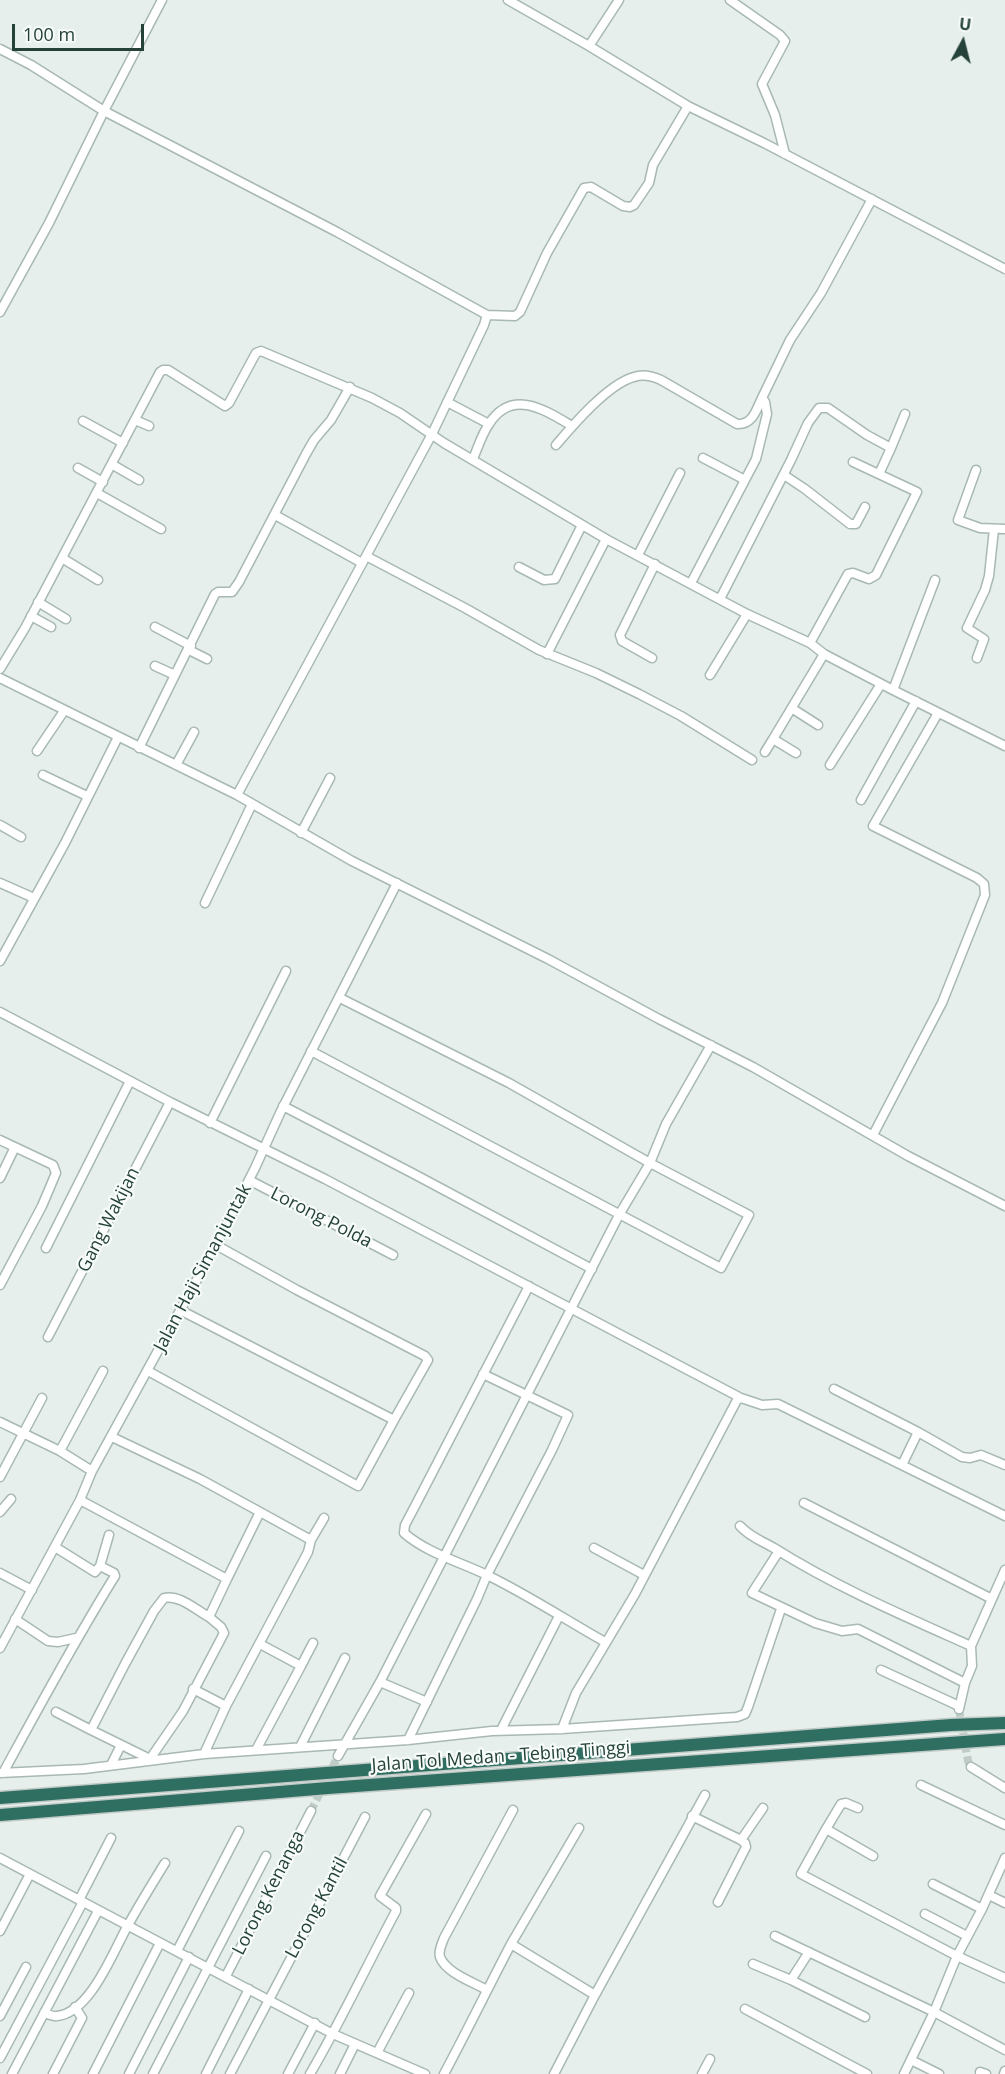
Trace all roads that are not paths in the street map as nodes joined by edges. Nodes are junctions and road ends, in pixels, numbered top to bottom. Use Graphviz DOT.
graph roads {
  1 [pos="162,0"];
  2 [pos="511,0"];
  3 [pos="619,0"];
  4 [pos="730,0"];
  5 [pos="589,46"];
  6 [pos="0,49"];
  7 [pos="688,106"];
  8 [pos="104,111"];
  9 [pos="784,154"];
  10 [pos="872,199"];
  11 [pos="1005,269"];
  12 [pos="0,312"];
  13 [pos="487,315"];
  14 [pos="350,387"];
  15 [pos="762,398"];
  16 [pos="447,402"];
  17 [pos="905,414"];
  18 [pos="135,420"];
  19 [pos="83,421"];
  20 [pos="489,424"];
  21 [pos="149,426"];
  22 [pos="572,426"];
  23 [pos="432,434"];
  24 [pos="123,443"];
  25 [pos="556,445"];
  26 [pos="891,448"];
  27 [pos="703,458"];
  28 [pos="473,459"];
  29 [pos="853,462"];
  30 [pos="113,465"];
  31 [pos="78,468"];
  32 [pos="976,470"];
  33 [pos="680,473"];
  34 [pos="879,474"];
  35 [pos="784,475"];
  36 [pos="139,480"];
  37 [pos="745,480"];
  38 [pos="103,482"];
  39 [pos="98,493"];
  40 [pos="865,507"];
  41 [pos="275,515"];
  42 [pos="582,525"];
  43 [pos="161,529"];
  44 [pos="1000,529"];
  45 [pos="606,539"];
  46 [pos="638,555"];
  47 [pos="62,558"];
  48 [pos="364,559"];
  49 [pos="655,564"];
  50 [pos="519,567"];
  51 [pos="98,580"];
  52 [pos="935,580"];
  53 [pos="691,583"];
  54 [pos="720,599"];
  55 [pos="38,602"];
  56 [pos="747,614"];
  57 [pos="31,616"];
  58 [pos="66,618"];
  59 [pos="51,627"];
  60 [pos="155,627"];
  61 [pos="810,643"];
  62 [pos="190,648"];
  63 [pos="547,654"];
  64 [pos="824,654"];
  65 [pos="652,658"];
  66 [pos="977,658"];
  67 [pos="207,659"];
  68 [pos="155,666"];
  69 [pos="0,669"];
  70 [pos="175,675"];
  71 [pos="710,675"];
  72 [pos="0,678"];
  73 [pos="881,684"];
  74 [pos="893,690"];
  75 [pos="916,701"];
  76 [pos="793,709"];
  77 [pos="64,711"];
  78 [pos="938,713"];
  79 [pos="818,725"];
  80 [pos="194,732"];
  81 [pos="118,737"];
  82 [pos="773,739"];
  83 [pos="1005,746"];
  84 [pos="139,748"];
  85 [pos="37,751"];
  86 [pos="765,752"];
  87 [pos="796,753"];
  88 [pos="752,760"];
  89 [pos="176,765"];
  90 [pos="830,765"];
  91 [pos="43,775"];
  92 [pos="330,778"];
  93 [pos="237,795"];
  94 [pos="87,796"];
  95 [pos="861,800"];
  96 [pos="252,804"];
  97 [pos="0,825"];
  98 [pos="301,833"];
  99 [pos="21,837"];
  100 [pos="0,883"];
  101 [pos="397,883"];
  102 [pos="34,898"];
  103 [pos="205,903"];
  104 [pos="0,962"];
  105 [pos="286,971"];
  106 [pos="340,998"];
  107 [pos="0,1012"];
  108 [pos="711,1046"];
  109 [pos="311,1051"];
  110 [pos="130,1082"];
  111 [pos="170,1102"];
  112 [pos="283,1106"];
  113 [pos="210,1123"];
  114 [pos="873,1135"];
  115 [pos="0,1140"];
  116 [pos="15,1147"];
  117 [pos="264,1150"];
  118 [pos="650,1163"];
  119 [pos="0,1178"];
  120 [pos="249,1180"];
  121 [pos="1005,1206"];
  122 [pos="619,1215"];
  123 [pos="216,1245"];
  124 [pos="46,1248"];
  125 [pos="393,1255"];
  126 [pos="591,1269"];
  127 [pos="0,1285"];
  128 [pos="529,1286"];
  129 [pos="571,1308"];
  130 [pos="180,1310"];
  131 [pos="48,1337"];
  132 [pos="103,1371"];
  133 [pos="148,1371"];
  134 [pos="483,1374"];
  135 [pos="834,1389"];
  136 [pos="526,1396"];
  137 [pos="42,1398"];
  138 [pos="741,1398"];
  139 [pos="394,1420"];
  140 [pos="0,1422"];
  141 [pos="918,1432"];
  142 [pos="23,1433"];
  143 [pos="112,1437"];
  144 [pos="60,1451"];
  145 [pos="902,1465"];
  146 [pos="1005,1465"];
  147 [pos="92,1471"];
  148 [pos="0,1477"];
  149 [pos="11,1499"];
  150 [pos="80,1500"];
  151 [pos="804,1503"];
  152 [pos="0,1512"];
  153 [pos="260,1512"];
  154 [pos="1005,1516"];
  155 [pos="324,1518"];
  156 [pos="740,1526"];
  157 [pos="109,1535"];
  158 [pos="311,1540"];
  159 [pos="55,1547"];
  160 [pos="594,1548"];
  161 [pos="780,1551"];
  162 [pos="445,1557"];
  163 [pos="100,1566"];
  164 [pos="1005,1570"];
  165 [pos="0,1573"];
  166 [pos="487,1575"];
  167 [pos="644,1575"];
  168 [pos="227,1579"];
  169 [pos="32,1590"];
  170 [pos="992,1599"];
  171 [pos="781,1609"];
  172 [pos="559,1616"];
  173 [pos="208,1617"];
  174 [pos="15,1619"];
  175 [pos="76,1638"];
  176 [pos="605,1642"];
  177 [pos="313,1643"];
  178 [pos="260,1644"];
  179 [pos="971,1646"];
  180 [pos="0,1648"];
  181 [pos="345,1658"];
  182 [pos="301,1666"];
  183 [pos="881,1670"];
  184 [pos="380,1682"];
  185 [pos="965,1683"];
  186 [pos="193,1689"];
  187 [pos="427,1702"];
  188 [pos="226,1706"];
  189 [pos="56,1712"];
  190 [pos="1005,1723"];
  191 [pos="562,1729"];
  192 [pos="91,1730"];
  193 [pos="501,1731"];
  194 [pos="1005,1739"];
  195 [pos="408,1740"];
  196 [pos="121,1745"];
  197 [pos="344,1745"];
  198 [pos="300,1747"];
  199 [pos="256,1750"];
  200 [pos="204,1754"];
  201 [pos="338,1756"];
  202 [pos="150,1760"];
  203 [pos="111,1766"];
  204 [pos="971,1767"];
  205 [pos="1,1773"];
  206 [pos="921,1785"];
  207 [pos="1005,1788"];
  208 [pos="705,1795"];
  209 [pos="0,1798"];
  210 [pos="763,1808"];
  211 [pos="858,1808"];
  212 [pos="513,1810"];
  213 [pos="311,1811"];
  214 [pos="41,1812"];
  215 [pos="426,1814"];
  216 [pos="0,1815"];
  217 [pos="365,1816"];
  218 [pos="692,1816"];
  219 [pos="0,1821"];
  220 [pos="1005,1825"];
  221 [pos="579,1828"];
  222 [pos="826,1829"];
  223 [pos="239,1831"];
  224 [pos="111,1838"];
  225 [pos="741,1840"];
  226 [pos="266,1856"];
  227 [pos="873,1856"];
  228 [pos="0,1858"];
  229 [pos="1005,1858"];
  230 [pos="165,1863"];
  231 [pos="30,1874"];
  232 [pos="933,1884"];
  233 [pos="989,1895"];
  234 [pos="81,1901"];
  235 [pos="718,1902"];
  236 [pos="1005,1903"];
  237 [pos="982,1909"];
  238 [pos="98,1911"];
  239 [pos="925,1914"];
  240 [pos="127,1926"];
  241 [pos="0,1931"];
  242 [pos="775,1936"];
  243 [pos="967,1936"];
  244 [pos="160,1943"];
  245 [pos="511,1944"];
  246 [pos="177,1951"];
  247 [pos="808,1952"];
  248 [pos="957,1956"];
  249 [pos="189,1957"];
  250 [pos="753,1964"];
  251 [pos="26,1967"];
  252 [pos="207,1967"];
  253 [pos="226,1975"];
  254 [pos="1005,1978"];
  255 [pos="790,1980"];
  256 [pos="249,1989"];
  257 [pos="487,1990"];
  258 [pos="409,1993"];
  259 [pos="595,1995"];
  260 [pos="269,1999"];
  261 [pos="75,2007"];
  262 [pos="745,2009"];
  263 [pos="934,2012"];
  264 [pos="44,2013"];
  265 [pos="0,2016"];
  266 [pos="865,2017"];
  267 [pos="315,2023"];
  268 [pos="333,2034"];
  269 [pos="0,2036"];
  270 [pos="9,2041"];
  271 [pos="355,2044"];
  272 [pos="1005,2050"];
  273 [pos="377,2053"];
  274 [pos="0,2058"];
  275 [pos="710,2059"];
  276 [pos="911,2060"];
  277 [pos="412,2071"];
  278 [pos="12,2074"];
  279 [pos="53,2074"];
  280 [pos="93,2074"];
  281 [pos="129,2074"];
  282 [pos="153,2074"];
  283 [pos="206,2074"];
  284 [pos="230,2074"];
  285 [pos="288,2074"];
  286 [pos="310,2074"];
  287 [pos="340,2074"];
  288 [pos="425,2074"];
  289 [pos="444,2074"];
  290 [pos="554,2074"];
  291 [pos="702,2074"];
  292 [pos="867,2074"];
  293 [pos="904,2074"];
  294 [pos="939,2074"];
  1 -- 8 [label="street"];
  2 -- 5 [label="street"];
  3 -- 5 [label="street"];
  4 -- 9 [label="street"];
  5 -- 7 [label="street"];
  6 -- 8 [label="street"];
  7 -- 9 [label="street"];
  7 -- 13 [label="street"];
  8 -- 12 [label="street"];
  8 -- 13 [label="street"];
  9 -- 10 [label="street"];
  10 -- 11 [label="street"];
  10 -- 15 [label="street"];
  13 -- 16 [label="street"];
  14 -- 18 [label="street"];
  14 -- 23 [label="street"];
  14 -- 41 [label="street"];
  15 -- 22 [label="street"];
  15 -- 37 [label="street"];
  16 -- 20 [label="street"];
  16 -- 23 [label="street"];
  17 -- 26 [label="street"];
  18 -- 21 [label="street"];
  18 -- 24 [label="street"];
  19 -- 24 [label="street"];
  20 -- 22 [label="street"];
  20 -- 28 [label="street"];
  22 -- 25 [label="street"];
  23 -- 28 [label="street"];
  23 -- 48 [label="street"];
  24 -- 30 [label="street"];
  26 -- 34 [label="street"];
  26 -- 35 [label="street"];
  27 -- 37 [label="street"];
  28 -- 42 [label="street"];
  29 -- 34 [label="street"];
  30 -- 36 [label="street"];
  30 -- 38 [label="street"];
  31 -- 38 [label="street"];
  32 -- 44 [label="street"];
  33 -- 46 [label="street"];
  34 -- 61 [label="street"];
  35 -- 40 [label="street"];
  35 -- 54 [label="street"];
  37 -- 53 [label="street"];
  38 -- 39 [label="street"];
  39 -- 43 [label="street"];
  39 -- 47 [label="street"];
  41 -- 48 [label="street"];
  41 -- 62 [label="street"];
  42 -- 45 [label="street"];
  42 -- 50 [label="street"];
  44 -- 66 [label="street"];
  45 -- 46 [label="street"];
  45 -- 63 [label="street"];
  46 -- 49 [label="street"];
  47 -- 51 [label="street"];
  47 -- 55 [label="street"];
  48 -- 63 [label="street"];
  48 -- 93 [label="street"];
  49 -- 53 [label="street"];
  49 -- 65 [label="street"];
  52 -- 74 [label="street"];
  53 -- 54 [label="street"];
  54 -- 56 [label="street"];
  55 -- 57 [label="street"];
  55 -- 58 [label="street"];
  56 -- 61 [label="street"];
  56 -- 71 [label="street"];
  57 -- 59 [label="street"];
  57 -- 69 [label="street"];
  60 -- 62 [label="street"];
  61 -- 64 [label="street"];
  62 -- 67 [label="street"];
  62 -- 70 [label="street"];
  63 -- 88 [label="street"];
  64 -- 73 [label="street"];
  64 -- 76 [label="street"];
  68 -- 70 [label="street"];
  70 -- 84 [label="street"];
  72 -- 77 [label="street"];
  73 -- 74 [label="street"];
  73 -- 90 [label="street"];
  74 -- 75 [label="street"];
  75 -- 78 [label="street"];
  75 -- 95 [label="street"];
  76 -- 79 [label="street"];
  76 -- 82 [label="street"];
  77 -- 81 [label="street"];
  77 -- 85 [label="street"];
  78 -- 83 [label="street"];
  78 -- 114 [label="street"];
  80 -- 89 [label="street"];
  81 -- 84 [label="street"];
  81 -- 94 [label="street"];
  82 -- 86 [label="street"];
  82 -- 87 [label="street"];
  84 -- 89 [label="street"];
  89 -- 93 [label="street"];
  91 -- 94 [label="street"];
  92 -- 98 [label="street"];
  93 -- 96 [label="street"];
  94 -- 102 [label="street"];
  96 -- 98 [label="street"];
  96 -- 103 [label="street"];
  97 -- 99 [label="street"];
  98 -- 101 [label="street"];
  100 -- 102 [label="street"];
  101 -- 106 [label="street, Jalan Haji Simanjuntak"];
  101 -- 108 [label="street"];
  102 -- 104 [label="street"];
  105 -- 113 [label="street"];
  106 -- 109 [label="street, Jalan Haji Simanjuntak"];
  106 -- 118 [label="street"];
  107 -- 110 [label="street"];
  108 -- 114 [label="street"];
  108 -- 118 [label="street"];
  109 -- 112 [label="street, Jalan Haji Simanjuntak"];
  109 -- 122 [label="street"];
  110 -- 111 [label="street"];
  110 -- 124 [label="street"];
  111 -- 113 [label="street"];
  111 -- 131 [label="street, Gang Wakijan"];
  112 -- 117 [label="street, Jalan Haji Simanjuntak"];
  112 -- 126 [label="street"];
  113 -- 117 [label="street"];
  114 -- 121 [label="street"];
  115 -- 116 [label="street"];
  116 -- 119 [label="street"];
  116 -- 127 [label="street"];
  117 -- 120 [label="street, Jalan Haji Simanjuntak"];
  117 -- 128 [label="street"];
  118 -- 122 [label="street"];
  118 -- 122 [label="street"];
  120 -- 123 [label="street, Jalan Haji Simanjuntak"];
  120 -- 125 [label="street, Lorong Polda"];
  122 -- 126 [label="street"];
  123 -- 130 [label="street, Jalan Haji Simanjuntak"];
  123 -- 139 [label="street"];
  126 -- 129 [label="street"];
  128 -- 129 [label="street"];
  128 -- 134 [label="street"];
  129 -- 136 [label="street"];
  129 -- 138 [label="street"];
  130 -- 133 [label="street, Jalan Haji Simanjuntak"];
  130 -- 139 [label="street"];
  132 -- 144 [label="street"];
  133 -- 139 [label="street"];
  133 -- 143 [label="street, Jalan Haji Simanjuntak"];
  134 -- 136 [label="street"];
  134 -- 162 [label="street"];
  135 -- 141 [label="street"];
  136 -- 162 [label="street"];
  136 -- 166 [label="street"];
  137 -- 142 [label="street"];
  138 -- 145 [label="street"];
  138 -- 167 [label="street"];
  140 -- 142 [label="street"];
  141 -- 145 [label="street"];
  141 -- 146 [label="street"];
  142 -- 144 [label="street"];
  142 -- 148 [label="street"];
  143 -- 147 [label="street, Jalan Haji Simanjuntak"];
  143 -- 153 [label="street"];
  144 -- 147 [label="street"];
  145 -- 154 [label="street"];
  147 -- 150 [label="street, Jalan Haji Simanjuntak"];
  149 -- 152 [label="street"];
  150 -- 159 [label="street, Jalan Haji Simanjuntak"];
  150 -- 168 [label="street"];
  151 -- 170 [label="street"];
  153 -- 158 [label="street"];
  153 -- 168 [label="street"];
  155 -- 158 [label="street"];
  156 -- 161 [label="street"];
  157 -- 163 [label="street"];
  158 -- 178 [label="street"];
  159 -- 163 [label="street"];
  159 -- 169 [label="street, Jalan Haji Simanjuntak"];
  160 -- 167 [label="street"];
  161 -- 171 [label="street"];
  161 -- 179 [label="street"];
  162 -- 166 [label="street"];
  162 -- 184 [label="street"];
  163 -- 175 [label="street"];
  164 -- 170 [label="street"];
  165 -- 169 [label="street"];
  166 -- 172 [label="street"];
  166 -- 187 [label="street"];
  167 -- 176 [label="street"];
  168 -- 173 [label="street"];
  169 -- 174 [label="street, Jalan Haji Simanjuntak"];
  170 -- 179 [label="street"];
  171 -- 185 [label="street"];
  171 -- 191 [label="street"];
  172 -- 176 [label="street"];
  172 -- 193 [label="street"];
  173 -- 186 [label="street"];
  173 -- 192 [label="street"];
  174 -- 175 [label="street"];
  174 -- 180 [label="street, Jalan Haji Simanjuntak"];
  175 -- 205 [label="street"];
  176 -- 191 [label="street"];
  177 -- 182 [label="street"];
  178 -- 182 [label="street"];
  178 -- 188 [label="street"];
  179 -- 185 [label="street"];
  181 -- 198 [label="street"];
  182 -- 199 [label="street"];
  183 -- 185 [label="street"];
  184 -- 187 [label="street"];
  184 -- 197 [label="street"];
  186 -- 188 [label="street"];
  186 -- 202 [label="street"];
  187 -- 195 [label="street"];
  188 -- 200 [label="street"];
  189 -- 192 [label="street"];
  190 -- 209 [label="highway, Jalan Tol Medan - Tebing Tinggi"];
  191 -- 193 [label="street"];
  192 -- 196 [label="street"];
  193 -- 195 [label="street"];
  194 -- 214 [label="highway, Jalan Tol Medan - Tebing Tinggi"];
  195 -- 197 [label="street"];
  196 -- 202 [label="street"];
  196 -- 203 [label="street"];
  197 -- 198 [label="street"];
  197 -- 201 [label="street"];
  198 -- 199 [label="street"];
  199 -- 200 [label="street"];
  200 -- 202 [label="street"];
  202 -- 203 [label="street"];
  203 -- 205 [label="street"];
  204 -- 207 [label="street"];
  206 -- 220 [label="street"];
  208 -- 218 [label="street"];
  210 -- 225 [label="street"];
  211 -- 222 [label="street"];
  212 -- 257 [label="street"];
  213 -- 253 [label="street, Lorong Kenanga"];
  214 -- 216 [label="highway, Jalan Tol Medan - Tebing Tinggi"];
  214 -- 219 [label="highway"];
  215 -- 268 [label="street"];
  217 -- 260 [label="street, Lorong Kantil"];
  218 -- 225 [label="street"];
  218 -- 259 [label="street"];
  221 -- 245 [label="street"];
  222 -- 227 [label="street"];
  222 -- 248 [label="street"];
  223 -- 246 [label="street"];
  224 -- 234 [label="street"];
  225 -- 235 [label="street"];
  226 -- 252 [label="street"];
  228 -- 231 [label="street"];
  229 -- 233 [label="street"];
  230 -- 240 [label="street"];
  231 -- 234 [label="street"];
  231 -- 241 [label="street"];
  232 -- 237 [label="street"];
  233 -- 236 [label="street"];
  233 -- 237 [label="street"];
  234 -- 238 [label="street"];
  234 -- 270 [label="street"];
  237 -- 243 [label="street"];
  238 -- 240 [label="street"];
  238 -- 264 [label="street"];
  239 -- 243 [label="street"];
  240 -- 244 [label="street"];
  240 -- 261 [label="street"];
  242 -- 247 [label="street"];
  243 -- 248 [label="street"];
  244 -- 246 [label="street"];
  244 -- 280 [label="street"];
  245 -- 257 [label="street"];
  245 -- 259 [label="street"];
  246 -- 249 [label="street"];
  247 -- 255 [label="street"];
  247 -- 263 [label="street"];
  248 -- 254 [label="street"];
  248 -- 263 [label="street"];
  249 -- 252 [label="street"];
  249 -- 281 [label="street"];
  250 -- 255 [label="street"];
  251 -- 265 [label="street"];
  252 -- 253 [label="street"];
  252 -- 282 [label="street"];
  253 -- 256 [label="street"];
  255 -- 266 [label="street"];
  256 -- 260 [label="street"];
  256 -- 283 [label="street"];
  257 -- 289 [label="street"];
  258 -- 273 [label="street"];
  259 -- 290 [label="street"];
  260 -- 267 [label="street"];
  260 -- 284 [label="street, Lorong Kantil"];
  261 -- 264 [label="street"];
  261 -- 279 [label="street"];
  262 -- 292 [label="street"];
  263 -- 272 [label="street"];
  263 -- 276 [label="street"];
  264 -- 278 [label="street"];
  267 -- 268 [label="street"];
  267 -- 285 [label="street"];
  268 -- 271 [label="street"];
  268 -- 286 [label="street"];
  269 -- 270 [label="street"];
  270 -- 274 [label="street"];
  271 -- 273 [label="street"];
  271 -- 287 [label="street"];
  273 -- 277 [label="street"];
  275 -- 291 [label="street"];
  276 -- 293 [label="street"];
  276 -- 294 [label="street"];
  277 -- 288 [label="street"];
}
